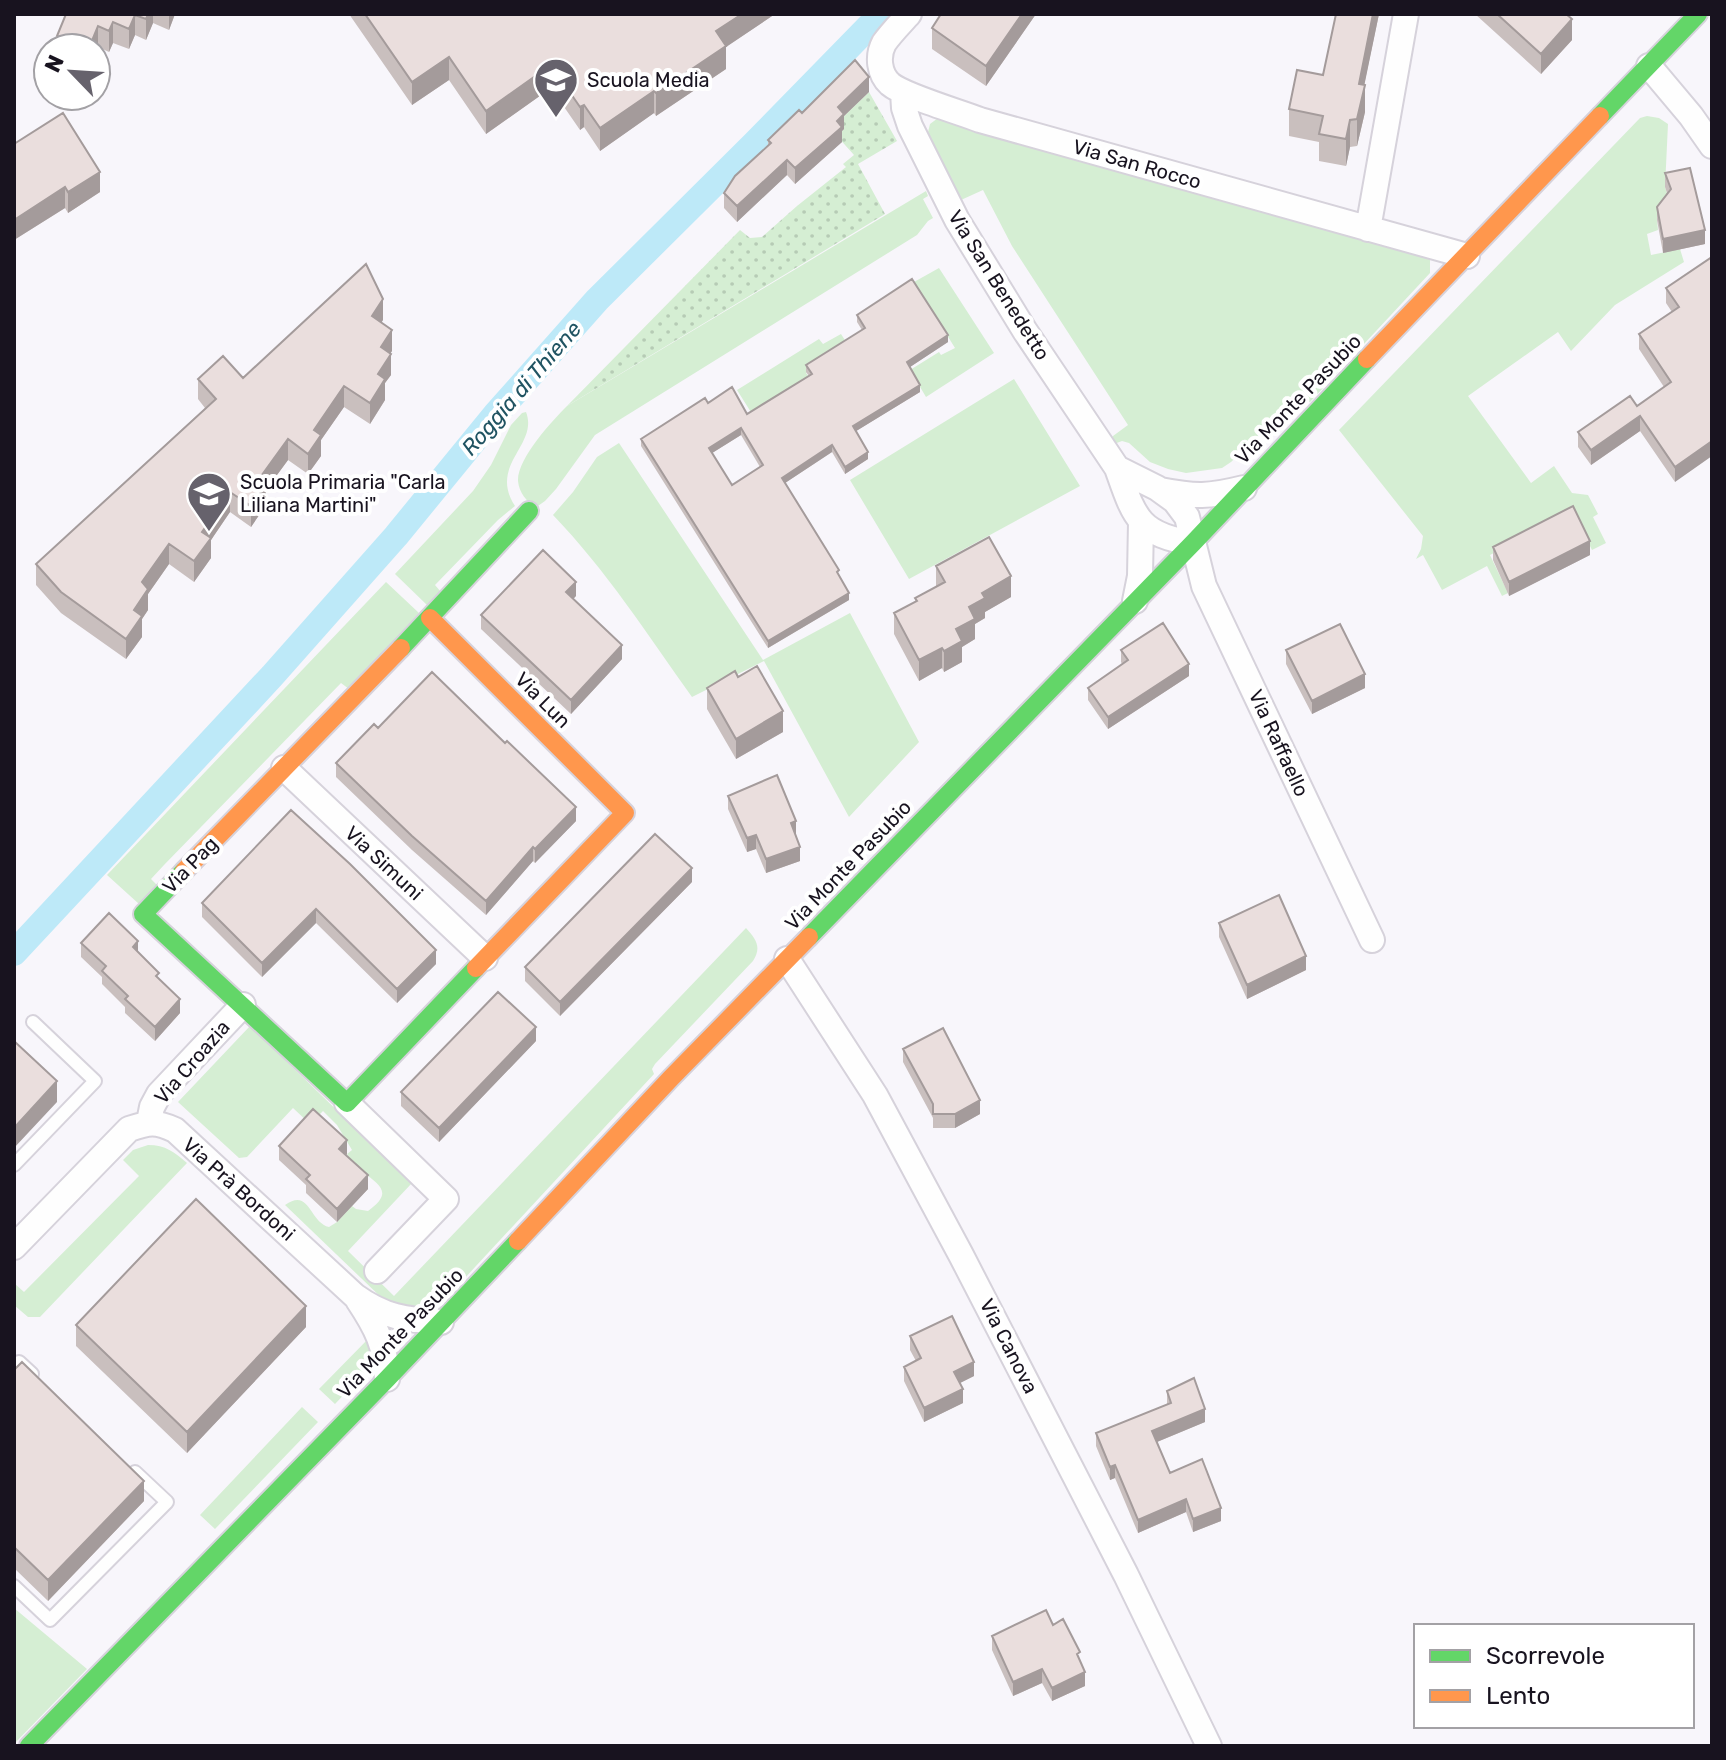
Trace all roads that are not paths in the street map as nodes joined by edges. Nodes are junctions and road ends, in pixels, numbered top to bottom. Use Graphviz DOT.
graph roads {
  1 [pos="909,14"];
  2 [pos="1406,14"];
  3 [pos="1698,14"];
  4 [pos="1649,66"];
  5 [pos="903,92"];
  6 [pos="1712,146"];
  7 [pos="1368,229"];
  8 [pos="1467,256"];
  9 [pos="1117,468"];
  10 [pos="1244,488"];
  11 [pos="1160,490"];
  12 [pos="529,511"];
  13 [pos="1141,522"];
  14 [pos="1193,543"];
  15 [pos="1135,601"];
  16 [pos="430,618"];
  17 [pos="284,768"];
  18 [pos="1372,940"];
  19 [pos="485,958"];
  20 [pos="787,959"];
  21 [pos="243,1005"];
  22 [pos="33,1022"];
  23 [pos="347,1103"];
  24 [pos="149,1122"];
  25 [pos="14,1165"];
  26 [pos="16,1242"];
  27 [pos="377,1271"];
  28 [pos="355,1296"];
  29 [pos="441,1322"];
  30 [pos="14,1367"];
  31 [pos="387,1379"];
  32 [pos="42,1384"];
  33 [pos="121,1459"];
  34 [pos="14,1586"];
  35 [pos="29,1746"];
  36 [pos="1209,1746"];
  1 -- 5 [label="street"];
  2 -- 7 [label="street"];
  3 -- 4 [label="main road, Via Monte Pasubio"];
  4 -- 6 [label="street"];
  4 -- 8 [label="main road, Via Monte Pasubio"];
  5 -- 7 [label="street, Via San Rocco"];
  5 -- 9 [label="street, Via San Benedetto"];
  7 -- 8 [label="street, Via San Rocco"];
  8 -- 10 [label="main road, Via Monte Pasubio"];
  9 -- 11 [label="street, Via San Benedetto"];
  9 -- 13 [label="street, Via San Benedetto"];
  10 -- 11 [label="street"];
  10 -- 14 [label="main road, Via Monte Pasubio"];
  11 -- 14 [label="street, Via San Benedetto"];
  12 -- 16 [label="main road, Via Pag"];
  13 -- 14 [label="street"];
  13 -- 15 [label="street"];
  14 -- 15 [label="main road, Via Monte Pasubio"];
  14 -- 18 [label="street, Via Raffaello"];
  15 -- 20 [label="main road, Via Monte Pasubio"];
  16 -- 17 [label="main road, Via Pag"];
  16 -- 19 [label="main road, Via Lun"];
  17 -- 19 [label="street, Via Simuni"];
  17 -- 21 [label="main road, Via Pag"];
  19 -- 23 [label="main road"];
  20 -- 29 [label="main road, Via Monte Pasubio"];
  20 -- 36 [label="street, Via Canova"];
  21 -- 23 [label="main road, Via Pag"];
  21 -- 24 [label="street, Via Croazia"];
  22 -- 25 [label="lane"];
  23 -- 27 [label="street, Via Pag"];
  24 -- 26 [label="street"];
  24 -- 28 [label="street, Via Prà Bordoni"];
  28 -- 29 [label="street, Via Prà Bordoni"];
  28 -- 31 [label="street, Via Prà Bordoni"];
  29 -- 31 [label="main road, Via Monte Pasubio"];
  30 -- 32 [label="lane"];
  31 -- 35 [label="main road, Via Monte Pasubio"];
  33 -- 34 [label="lane"];
}
